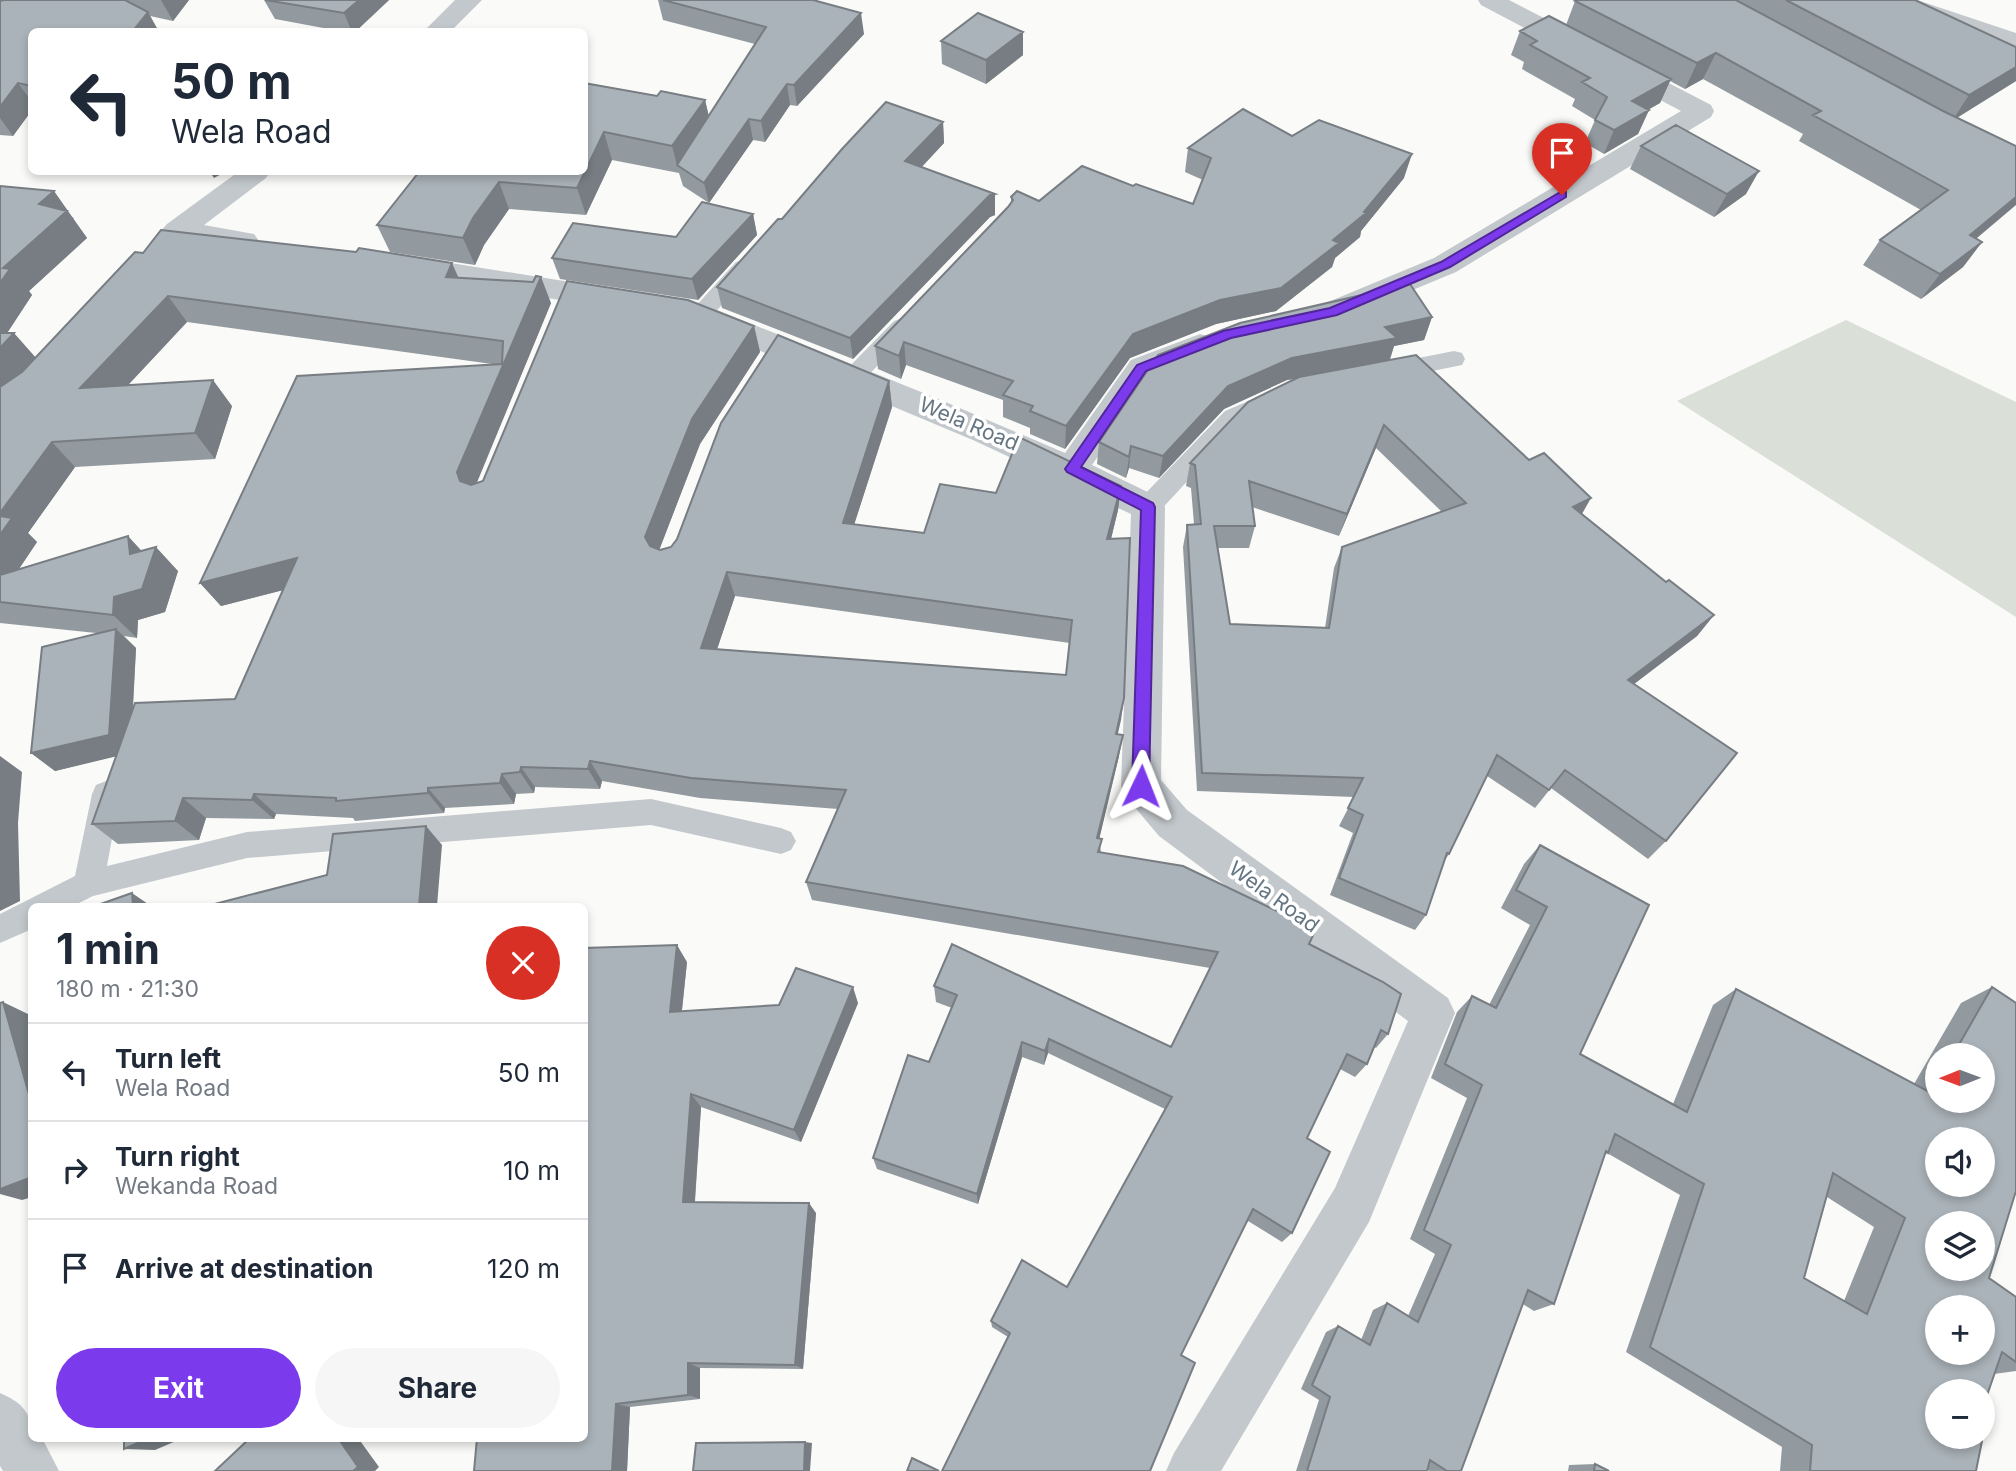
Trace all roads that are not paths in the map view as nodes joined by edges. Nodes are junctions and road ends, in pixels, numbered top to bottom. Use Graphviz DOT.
graph roads {
  1 [pos="470,0"];
  2 [pos="1490,0"];
  3 [pos="1892,0"];
  4 [pos="439,28"];
  5 [pos="2016,42"];
  6 [pos="252,175"];
  7 [pos="177,231"];
  8 [pos="272,245"];
  9 [pos="757,252"];
  10 [pos="150,260"];
  11 [pos="367,260"];
  12 [pos="701,314"];
  13 [pos="913,315"];
  14 [pos="1306,317"];
  15 [pos="1228,334"];
  16 [pos="1454,359"];
  17 [pos="855,375"];
  18 [pos="1364,376"];
  19 [pos="1287,391"];
  20 [pos="1072,469"];
  21 [pos="1148,507"];
  22 [pos="108,781"];
  23 [pos="781,841"];
  24 [pos="88,884"];
  25 [pos="50,903"];
  26 [pos="28,915"];
  27 [pos="0,929"];
  28 [pos="0,1419"];
  29 [pos="33,1471"];
  30 [pos="1192,1471"];
  1 -- 4 [label="street"];
  2 -- 14 [label="street"];
  3 -- 5 [label="street"];
  6 -- 7 [label="street"];
  7 -- 8 [label="street"];
  7 -- 10 [label="street"];
  9 -- 12 [label="lane"];
  11 -- 12 [label="street, Wela Road"];
  12 -- 17 [label="street, Wela Road"];
  13 -- 17 [label="lane"];
  15 -- 20 [label="street"];
  16 -- 18 [label="lane"];
  17 -- 20 [label="street, Wela Road"];
  19 -- 21 [label="lane"];
  20 -- 21 [label="street, Wela Road"];
  21 -- 30 [label="street, Wela Road"];
  22 -- 24 [label="lane"];
  23 -- 24 [label="lane"];
  24 -- 25 [label="lane"];
  26 -- 27 [label="lane"];
  28 -- 29 [label="street"];
}
